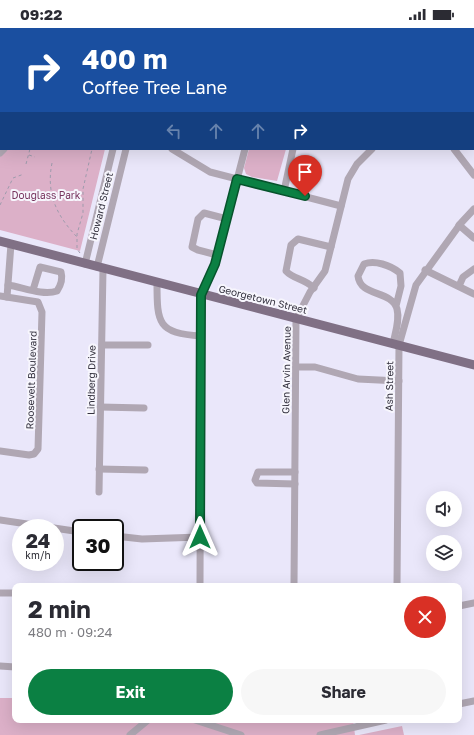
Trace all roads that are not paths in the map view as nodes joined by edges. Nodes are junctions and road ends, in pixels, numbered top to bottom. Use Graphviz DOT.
graph roads {
  1 [pos="113,150"];
  2 [pos="126,150"];
  3 [pos="174,150"];
  4 [pos="245,150"];
  5 [pos="293,150"];
  6 [pos="371,150"];
  7 [pos="455,150"];
  8 [pos="474,175"];
  9 [pos="237,179"];
  10 [pos="284,191"];
  11 [pos="341,206"];
  12 [pos="474,209"];
  13 [pos="227,219"];
  14 [pos="458,225"];
  15 [pos="474,238"];
  16 [pos="0,241"];
  17 [pos="11,244"];
  18 [pos="331,247"];
  19 [pos="217,255"];
  20 [pos="85,264"];
  21 [pos="100,268"];
  22 [pos="474,269"];
  23 [pos="425,270"];
  24 [pos="157,284"];
  25 [pos="8,285"];
  26 [pos="459,286"];
  27 [pos="314,288"];
  28 [pos="34,290"];
  29 [pos="474,294"];
  30 [pos="201,295"];
  31 [pos="4,297"];
  32 [pos="396,306"];
  33 [pos="296,319"];
  34 [pos="201,336"];
  35 [pos="102,345"];
  36 [pos="148,345"];
  37 [pos="396,345"];
  38 [pos="474,365"];
  39 [pos="296,367"];
  40 [pos="399,381"];
  41 [pos="100,407"];
  42 [pos="144,408"];
  43 [pos="0,451"];
  44 [pos="99,469"];
  45 [pos="145,470"];
  46 [pos="295,472"];
  47 [pos="295,484"];
  48 [pos="99,492"];
  49 [pos="0,520"];
  50 [pos="72,531"];
  51 [pos="124,537"];
  52 [pos="200,537"];
  53 [pos="200,583"];
  54 [pos="294,583"];
  55 [pos="397,583"];
  56 [pos="0,593"];
  57 [pos="12,593"];
  58 [pos="474,603"];
  59 [pos="462,605"];
  60 [pos="0,666"];
  61 [pos="12,666"];
  62 [pos="474,701"];
  63 [pos="462,703"];
  64 [pos="145,723"];
  65 [pos="204,723"];
  66 [pos="374,723"];
  67 [pos="133,734"];
  68 [pos="241,735"];
  69 [pos="320,735"];
  1 -- 20 [label="street, Howard Street"];
  2 -- 21 [label="street, Howard Street"];
  3 -- 9 [label="street"];
  4 -- 9 [label="street"];
  5 -- 10 [label="street"];
  6 -- 11 [label="street, Glen Arvin Avenue"];
  7 -- 8 [label="street"];
  9 -- 10 [label="street"];
  9 -- 13 [label="street"];
  10 -- 11 [label="street"];
  11 -- 18 [label="street, Glen Arvin Avenue"];
  12 -- 14 [label="street, Ash Street"];
  13 -- 19 [label="street"];
  13 -- 19 [label="street"];
  14 -- 15 [label="street"];
  14 -- 23 [label="street, Ash Street"];
  16 -- 17 [label="main road, Georgetown Street"];
  17 -- 20 [label="main road, Georgetown Street"];
  17 -- 25 [label="street, Roosevelt Boulevard"];
  18 -- 27 [label="street, Glen Arvin Avenue"];
  18 -- 27 [label="street"];
  19 -- 30 [label="street"];
  20 -- 21 [label="main road, Georgetown Street"];
  21 -- 24 [label="main road, Georgetown Street"];
  21 -- 35 [label="street, Lindberg Drive"];
  22 -- 26 [label="street"];
  23 -- 26 [label="street"];
  23 -- 37 [label="street, Ash Street"];
  24 -- 30 [label="main road, Georgetown Street"];
  24 -- 34 [label="street"];
  25 -- 28 [label="street"];
  25 -- 31 [label="street, Roosevelt Boulevard"];
  26 -- 29 [label="street"];
  27 -- 33 [label="street, Glen Arvin Avenue"];
  28 -- 28 [label="street"];
  30 -- 33 [label="main road, Georgetown Street"];
  30 -- 34 [label="street"];
  31 -- 43 [label="street, Roosevelt Boulevard"];
  32 -- 32 [label="street"];
  32 -- 37 [label="street"];
  33 -- 37 [label="main road, Georgetown Street"];
  33 -- 39 [label="street, Glen Arvin Avenue"];
  34 -- 52 [label="street"];
  35 -- 36 [label="street"];
  35 -- 41 [label="street, Lindberg Drive"];
  37 -- 38 [label="main road, Georgetown Street"];
  37 -- 40 [label="street, Ash Street"];
  39 -- 40 [label="street"];
  39 -- 46 [label="street, Glen Arvin Avenue"];
  40 -- 55 [label="street, Ash Street"];
  41 -- 42 [label="street"];
  41 -- 44 [label="street, Lindberg Drive"];
  44 -- 45 [label="street"];
  44 -- 48 [label="street, Lindberg Drive"];
  46 -- 47 [label="street, Glen Arvin Avenue"];
  46 -- 47 [label="street"];
  47 -- 54 [label="street, Glen Arvin Avenue"];
  49 -- 50 [label="street"];
  51 -- 52 [label="street"];
  52 -- 53 [label="street"];
  56 -- 57 [label="street"];
  58 -- 59 [label="street"];
  60 -- 61 [label="street"];
  62 -- 63 [label="street"];
  64 -- 67 [label="street"];
  65 -- 68 [label="street"];
  66 -- 69 [label="street"];
}
